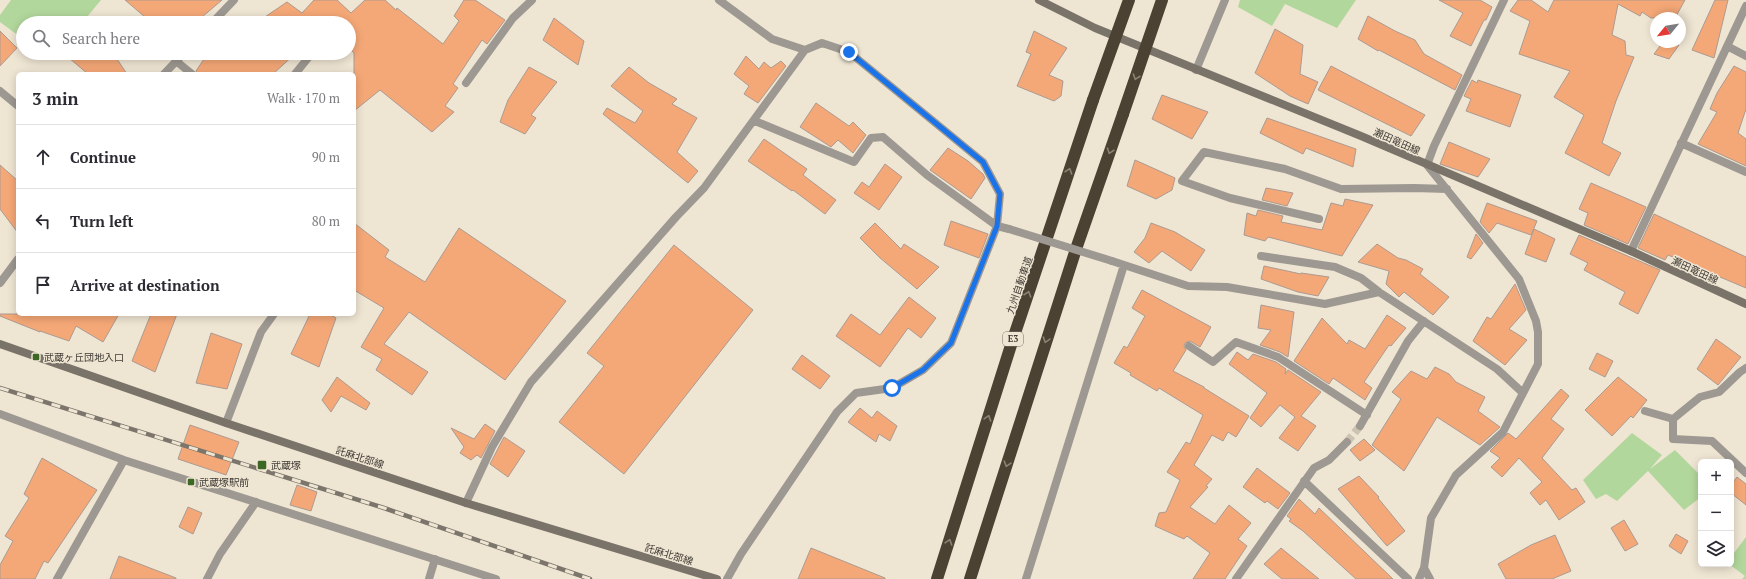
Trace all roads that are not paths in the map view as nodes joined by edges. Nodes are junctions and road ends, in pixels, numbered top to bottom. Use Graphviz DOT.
graph roads {
  1 [pos="234,0"];
  2 [pos="532,0"];
  3 [pos="720,0"];
  4 [pos="1039,0"];
  5 [pos="1129,0"];
  6 [pos="1162,0"];
  7 [pos="1225,0"];
  8 [pos="1504,0"];
  9 [pos="1746,6"];
  10 [pos="219,16"];
  11 [pos="1727,46"];
  12 [pos="805,50"];
  13 [pos="1746,56"];
  14 [pos="306,60"];
  15 [pos="176,61"];
  16 [pos="1196,70"];
  17 [pos="166,72"];
  18 [pos="190,72"];
  19 [pos="296,72"];
  20 [pos="466,83"];
  21 [pos="0,91"];
  22 [pos="16,104"];
  23 [pos="755,121"];
  24 [pos="1681,143"];
  25 [pos="1427,165"];
  26 [pos="1746,172"];
  27 [pos="1446,189"];
  28 [pos="1319,219"];
  29 [pos="997,226"];
  30 [pos="1631,251"];
  31 [pos="1261,256"];
  32 [pos="16,262"];
  33 [pos="1124,265"];
  34 [pos="0,283"];
  35 [pos="1378,292"];
  36 [pos="1746,304"];
  37 [pos="273,316"];
  38 [pos="1424,321"];
  39 [pos="0,344"];
  40 [pos="1189,346"];
  41 [pos="1746,368"];
  42 [pos="1523,393"];
  43 [pos="1645,411"];
  44 [pos="0,414"];
  45 [pos="1366,415"];
  46 [pos="1672,419"];
  47 [pos="226,423"];
  48 [pos="1360,426"];
  49 [pos="1347,442"];
  50 [pos="124,460"];
  51 [pos="1746,473"];
  52 [pos="1304,481"];
  53 [pos="256,502"];
  54 [pos="466,503"];
  55 [pos="435,559"];
  56 [pos="1424,568"];
  57 [pos="57,579"];
  58 [pos="207,579"];
  59 [pos="429,579"];
  60 [pos="496,579"];
  61 [pos="718,579"];
  62 [pos="727,579"];
  63 [pos="937,579"];
  64 [pos="970,579"];
  65 [pos="1026,579"];
  66 [pos="1236,579"];
  67 [pos="1408,579"];
  68 [pos="1419,579"];
  69 [pos="1430,579"];
  1 -- 10 [label="street"];
  2 -- 20 [label="street"];
  3 -- 12 [label="street"];
  4 -- 16 [label="main road, 瀬田竜田線"];
  63 -- 5 [label="highway, 九州自動車道 / E3, one-way, bridge"];
  6 -- 64 [label="highway, one-way, bridge"];
  7 -- 16 [label="street"];
  8 -- 25 [label="street"];
  9 -- 11 [label="street"];
  11 -- 13 [label="street"];
  11 -- 24 [label="street"];
  12 -- 23 [label="street"];
  12 -- 29 [label="street"];
  14 -- 19 [label="street"];
  15 -- 17 [label="street"];
  15 -- 18 [label="street"];
  16 -- 25 [label="main road, 瀬田竜田線"];
  21 -- 22 [label="street"];
  23 -- 29 [label="street"];
  23 -- 54 [label="street"];
  24 -- 26 [label="street"];
  24 -- 30 [label="street"];
  25 -- 27 [label="street"];
  25 -- 30 [label="main road, 瀬田竜田線"];
  27 -- 28 [label="street"];
  27 -- 42 [label="street"];
  29 -- 33 [label="street, bridge"];
  29 -- 62 [label="street"];
  30 -- 36 [label="main road, 瀬田竜田線"];
  31 -- 35 [label="street"];
  32 -- 34 [label="street"];
  33 -- 35 [label="street"];
  33 -- 65 [label="street"];
  35 -- 38 [label="street"];
  37 -- 47 [label="street"];
  38 -- 42 [label="street"];
  38 -- 45 [label="street"];
  39 -- 47 [label="main road, 託麻北部線"];
  40 -- 45 [label="street"];
  41 -- 46 [label="street"];
  42 -- 56 [label="street"];
  43 -- 46 [label="street"];
  44 -- 50 [label="street"];
  45 -- 48 [label="street"];
  46 -- 51 [label="street"];
  47 -- 54 [label="main road, 託麻北部線"];
  49 -- 52 [label="street"];
  50 -- 53 [label="street"];
  50 -- 57 [label="street"];
  52 -- 66 [label="street"];
  52 -- 67 [label="street"];
  53 -- 55 [label="street"];
  53 -- 58 [label="street"];
  54 -- 61 [label="main road, 託麻北部線"];
  55 -- 59 [label="street"];
  55 -- 60 [label="street"];
  56 -- 68 [label="street"];
  56 -- 69 [label="street"];
}
